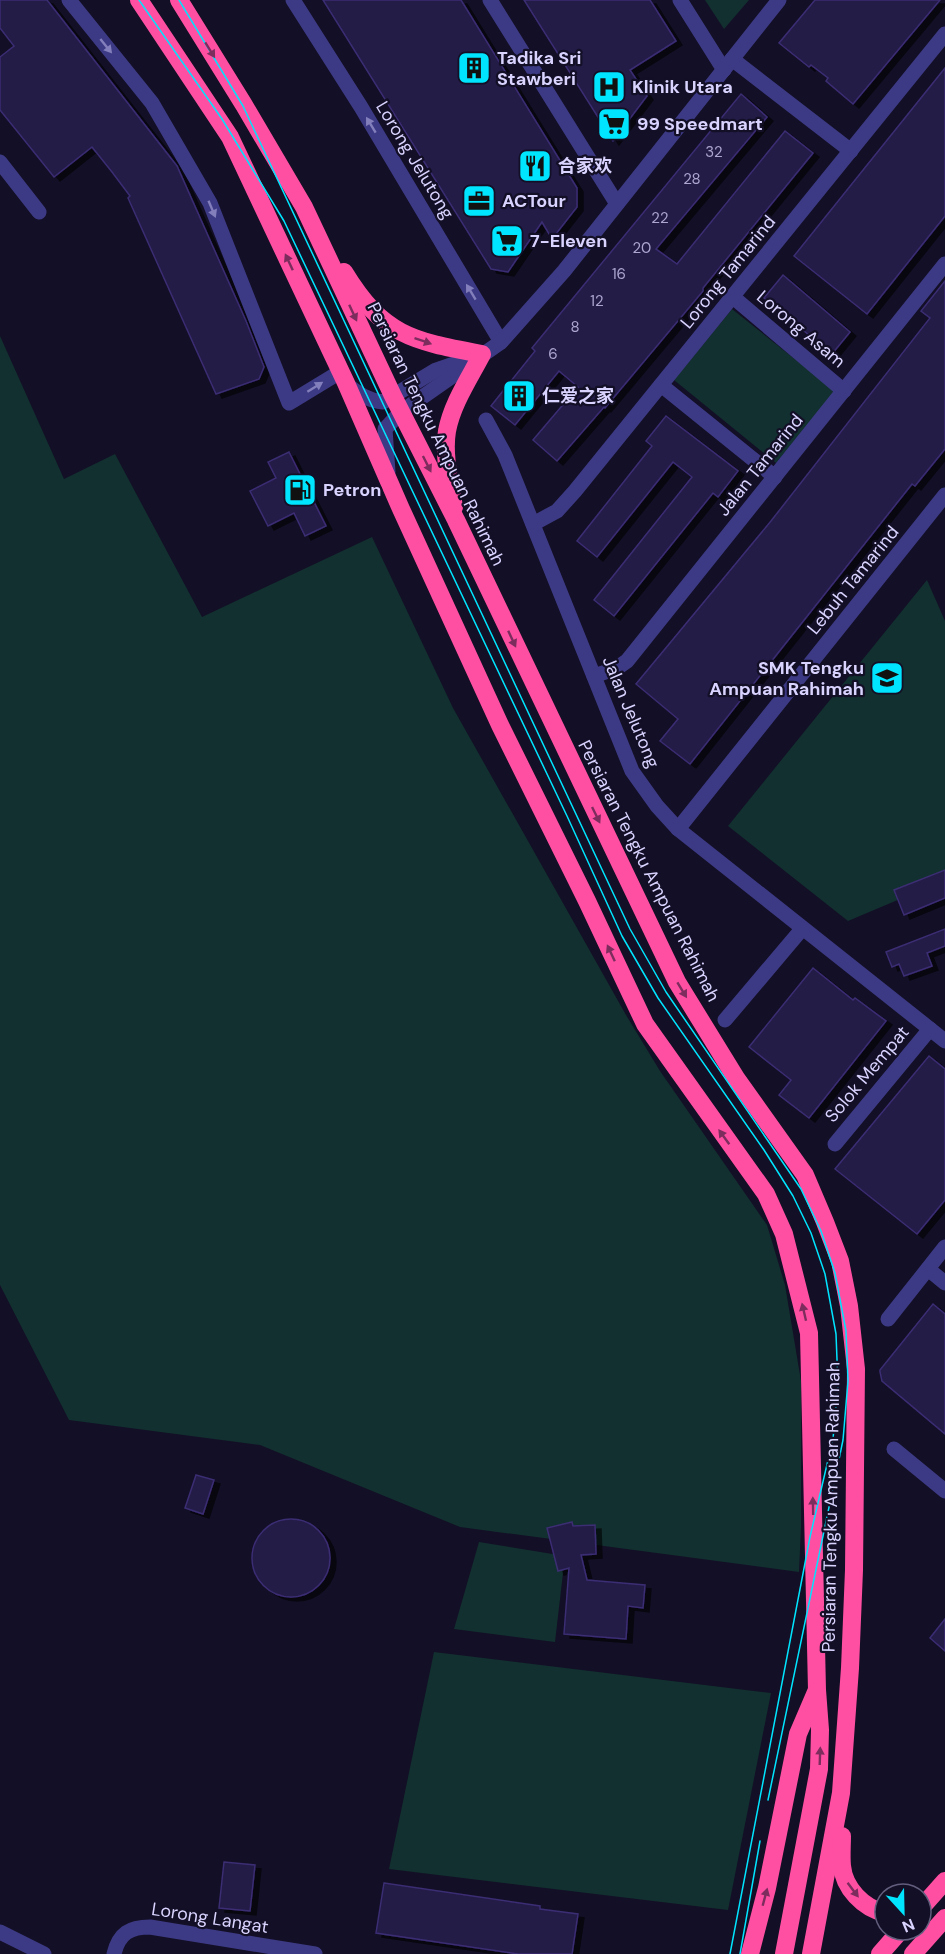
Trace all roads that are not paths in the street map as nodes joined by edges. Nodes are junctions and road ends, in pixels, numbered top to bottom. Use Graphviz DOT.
graph roads {
  1 [pos="69,0"];
  2 [pos="139,0"];
  3 [pos="179,0"];
  4 [pos="293,0"];
  5 [pos="490,0"];
  6 [pos="680,0"];
  7 [pos="779,0"];
  8 [pos="945,34"];
  9 [pos="728,65"];
  10 [pos="851,151"];
  11 [pos="0,162"];
  12 [pos="617,204"];
  13 [pos="303,207"];
  14 [pos="39,212"];
  15 [pos="945,264"];
  16 [pos="733,297"];
  17 [pos="501,342"];
  18 [pos="482,354"];
  19 [pos="343,377"];
  20 [pos="661,385"];
  21 [pos="844,391"];
  22 [pos="397,404"];
  23 [pos="486,420"];
  24 [pos="775,477"];
  25 [pos="388,481"];
  26 [pos="945,495"];
  27 [pos="456,520"];
  28 [pos="533,524"];
  29 [pos="594,676"];
  30 [pos="678,829"];
  31 [pos="802,929"];
  32 [pos="725,1020"];
  33 [pos="930,1029"];
  34 [pos="945,1041"];
  35 [pos="835,1144"];
  36 [pos="945,1247"];
  37 [pos="928,1269"];
  38 [pos="945,1283"];
  39 [pos="888,1319"];
  40 [pos="894,1449"];
  41 [pos="945,1491"];
  42 [pos="817,1690"];
  43 [pos="842,1792"];
  44 [pos="945,1872"];
  45 [pos="945,1881"];
  46 [pos="933,1884"];
  47 [pos="933,1894"];
  48 [pos="873,1909"];
  49 [pos="945,1918"];
  50 [pos="0,1932"];
  51 [pos="890,1942"];
  52 [pos="44,1954"];
  53 [pos="114,1954"];
  54 [pos="315,1954"];
  55 [pos="750,1954"];
  56 [pos="784,1954"];
  57 [pos="811,1954"];
  58 [pos="880,1954"];
  59 [pos="913,1954"];
  1 -- 19 [label="street, one-way"];
  19 -- 2 [label="highway, Persiaran Tengku Ampuan Rahimah, one-way"];
  3 -- 13 [label="highway, Persiaran Tengku Ampuan Rahimah, one-way"];
  17 -- 4 [label="street, Lorong Jelutong, one-way"];
  5 -- 12 [label="street"];
  6 -- 9 [label="street"];
  7 -- 9 [label="street"];
  8 -- 10 [label="street, Lorong Tamarind"];
  9 -- 10 [label="street"];
  9 -- 12 [label="street"];
  10 -- 16 [label="street, Lorong Tamarind"];
  11 -- 14 [label="street"];
  12 -- 17 [label="street"];
  13 -- 18 [label="highway, one-way"];
  13 -- 22 [label="highway, Persiaran Tengku Ampuan Rahimah, one-way"];
  15 -- 21 [label="street, Jalan Tamarind"];
  16 -- 20 [label="street, Lorong Tamarind"];
  16 -- 21 [label="street, Lorong Asam"];
  17 -- 18 [label="street"];
  18 -- 22 [label="street"];
  18 -- 27 [label="highway"];
  19 -- 22 [label="street"];
  19 -- 25 [label="highway, Persiaran Tengku Ampuan Rahimah"];
  20 -- 24 [label="street"];
  20 -- 28 [label="street, Lorong Tamarind"];
  21 -- 24 [label="street, Jalan Tamarind"];
  22 -- 25 [label="street"];
  22 -- 27 [label="highway, Persiaran Tengku Ampuan Rahimah, one-way"];
  23 -- 28 [label="street, Jalan Jelutong"];
  24 -- 29 [label="street, Jalan Tamarind"];
  42 -- 25 [label="highway, Persiaran Tengku Ampuan Rahimah, one-way"];
  26 -- 30 [label="street, Lebuh Tamarind"];
  27 -- 43 [label="highway, Persiaran Tengku Ampuan Rahimah, one-way"];
  28 -- 29 [label="street, Jalan Jelutong"];
  29 -- 30 [label="street, Jalan Jelutong"];
  30 -- 31 [label="street, Jalan Jelutong"];
  31 -- 32 [label="street"];
  31 -- 33 [label="street, Jalan Jelutong"];
  33 -- 34 [label="street, Jalan Jelutong"];
  33 -- 35 [label="street, Solok Mempat"];
  36 -- 37 [label="street"];
  37 -- 38 [label="street"];
  37 -- 39 [label="street"];
  40 -- 41 [label="street"];
  55 -- 42 [label="highway, one-way"];
  56 -- 42 [label="highway, Persiaran Tengku Ampuan Rahimah, one-way"];
  43 -- 48 [label="highway, one-way"];
  43 -- 57 [label="highway, Persiaran Tengku Ampuan Rahimah"];
  44 -- 46 [label="highway"];
  45 -- 47 [label="highway"];
  49 -- 59 [label="highway"];
  50 -- 52 [label="street"];
  51 -- 58 [label="highway"];
  53 -- 54 [label="street, Lorong Langat"];
}
